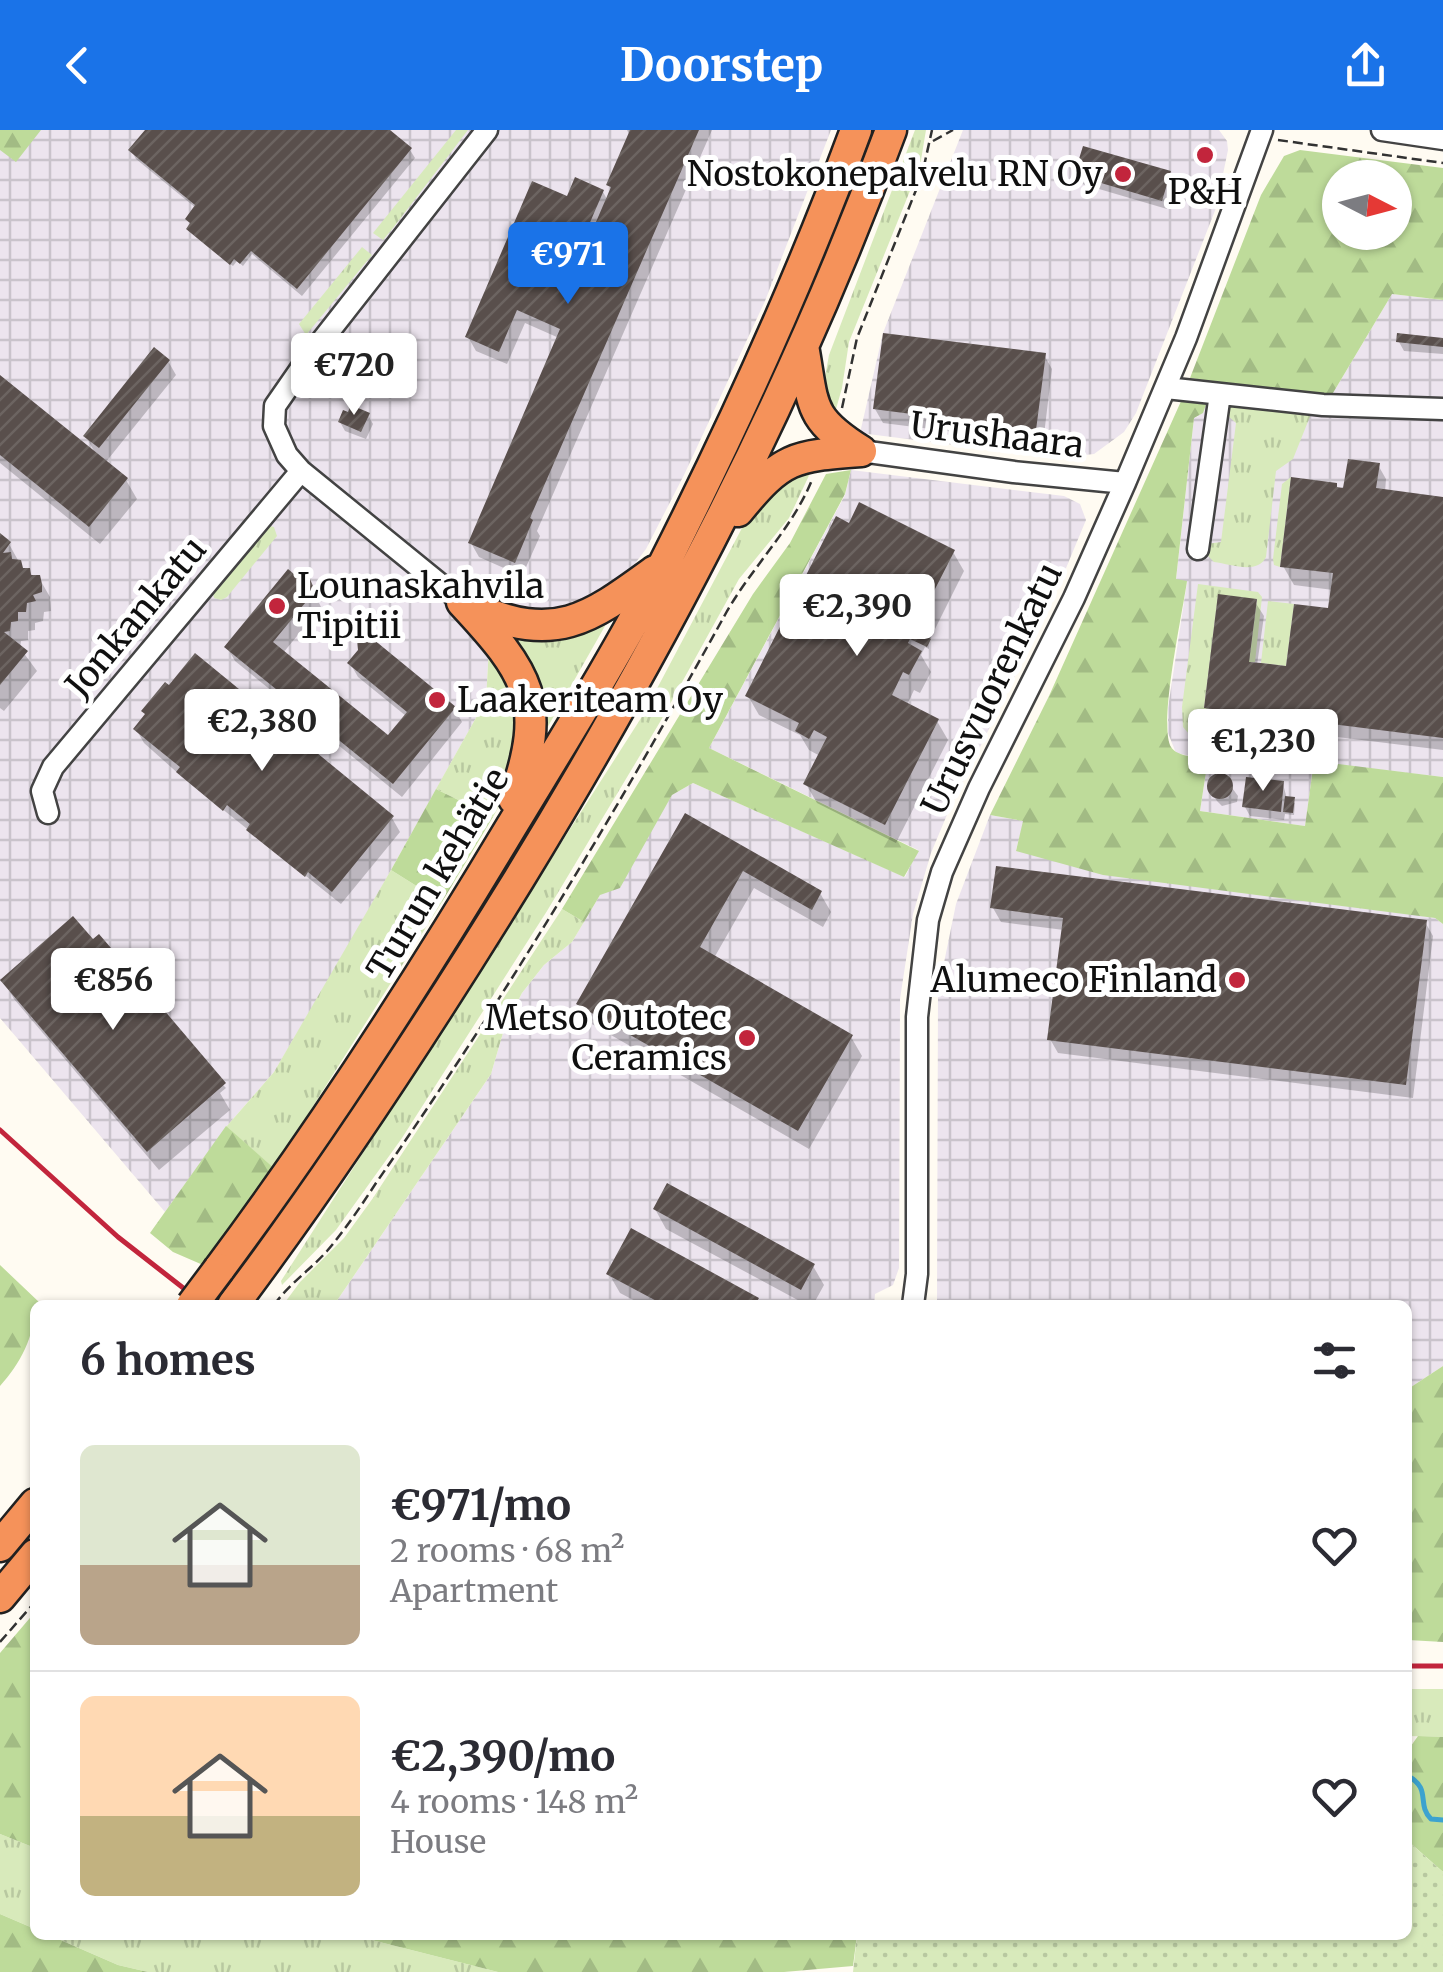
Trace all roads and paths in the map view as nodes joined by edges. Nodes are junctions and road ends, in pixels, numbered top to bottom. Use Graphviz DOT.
graph roads {
  1 [pos="487,130"];
  2 [pos="856,130"];
  3 [pos="891,130"];
  4 [pos="932,130"];
  5 [pos="953,130"];
  6 [pos="1262,130"];
  7 [pos="1382,130"];
  8 [pos="1443,139"];
  9 [pos="930,142"];
  10 [pos="1284,142"];
  11 [pos="1443,162"];
  12 [pos="803,346"];
  13 [pos="1166,388"];
  14 [pos="1220,394"];
  15 [pos="1443,409"];
  16 [pos="840,414"];
  17 [pos="861,451"];
  18 [pos="818,467"];
  19 [pos="301,471"];
  20 [pos="1125,483"];
  21 [pos="710,544"];
  22 [pos="1198,549"];
  23 [pos="663,565"];
  24 [pos="462,602"];
  25 [pos="48,813"];
  26 [pos="493,858"];
  27 [pos="463,908"];
  28 [pos="490,925"];
  29 [pos="196,1300"];
  30 [pos="238,1300"];
  31 [pos="278,1300"];
  32 [pos="913,1300"];
  33 [pos="30,1510"];
  34 [pos="0,1546"];
  35 [pos="30,1561"];
  36 [pos="0,1596"];
  37 [pos="30,1608"];
  38 [pos="0,1642"];
  1 -- 19 [label="street"];
  2 -- 23 [label="highway, Turun kehätie"];
  3 -- 12 [label="highway, Turun kehätie"];
  4 -- 9 [label="path"];
  5 -- 9 [label="path"];
  6 -- 13 [label="street, Urusvuorenkatu"];
  7 -- 8 [label="street"];
  9 -- 16 [label="path"];
  10 -- 11 [label="path"];
  12 -- 17 [label="highway"];
  12 -- 21 [label="highway, Turun kehätie"];
  13 -- 14 [label="street"];
  13 -- 20 [label="street, Urusvuorenkatu"];
  14 -- 15 [label="street"];
  14 -- 22 [label="street"];
  17 -- 20 [label="street, Urushaara"];
  17 -- 21 [label="highway"];
  18 -- 31 [label="path"];
  19 -- 24 [label="street"];
  19 -- 25 [label="street, Jonkankatu"];
  20 -- 32 [label="street, Urusvuorenkatu"];
  21 -- 28 [label="highway, Turun kehätie"];
  23 -- 24 [label="highway"];
  23 -- 26 [label="highway, Turun kehätie"];
  24 -- 26 [label="highway"];
  26 -- 27 [label="highway, Turun kehätie"];
  27 -- 28 [label="street"];
  27 -- 29 [label="highway, Turun kehätie, bridge"];
  28 -- 30 [label="highway, Turun kehätie"];
  33 -- 34 [label="highway"];
  35 -- 36 [label="highway"];
  37 -- 38 [label="path"];
}
